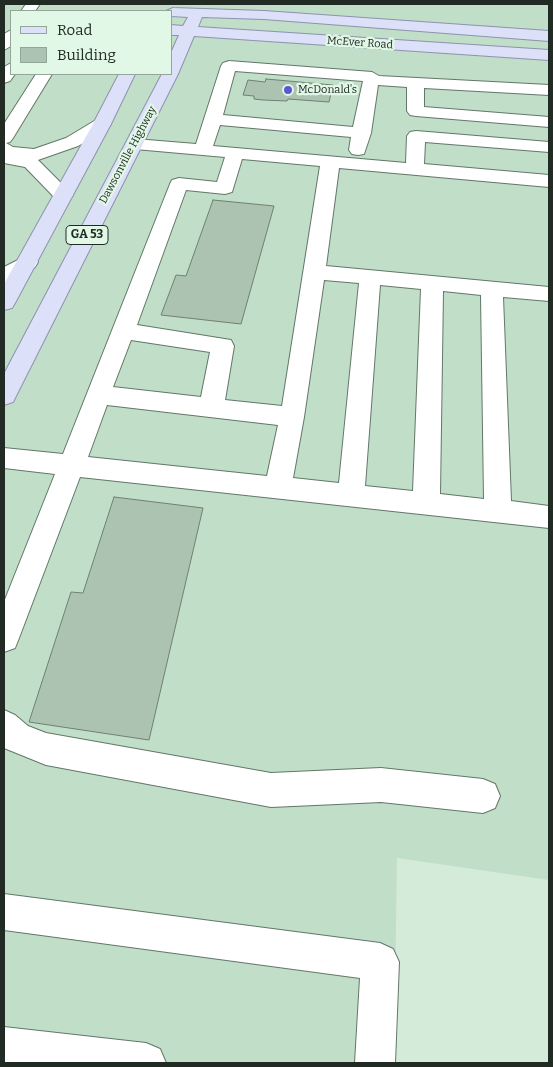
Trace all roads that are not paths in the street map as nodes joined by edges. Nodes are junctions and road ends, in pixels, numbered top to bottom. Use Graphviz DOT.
graph roads {
  1 [pos="197,8"];
  2 [pos="172,12"];
  3 [pos="172,30"];
  4 [pos="190,31"];
  5 [pos="549,36"];
  6 [pos="549,55"];
  7 [pos="172,68"];
  8 [pos="43,75"];
  9 [pos="126,75"];
  10 [pos="169,75"];
  11 [pos="371,80"];
  12 [pos="415,83"];
  13 [pos="549,90"];
  14 [pos="416,111"];
  15 [pos="212,119"];
  16 [pos="549,122"];
  17 [pos="102,124"];
  18 [pos="362,133"];
  19 [pos="416,136"];
  20 [pos="4,138"];
  21 [pos="135,144"];
  22 [pos="549,147"];
  23 [pos="4,148"];
  24 [pos="203,150"];
  25 [pos="235,153"];
  26 [pos="4,159"];
  27 [pos="330,162"];
  28 [pos="356,164"];
  29 [pos="415,169"];
  30 [pos="549,181"];
  31 [pos="64,195"];
  32 [pos="28,262"];
  33 [pos="315,272"];
  34 [pos="4,276"];
  35 [pos="370,277"];
  36 [pos="432,284"];
  37 [pos="492,289"];
  38 [pos="549,294"];
  39 [pos="4,303"];
  40 [pos="123,331"];
  41 [pos="99,395"];
  42 [pos="4,396"];
  43 [pos="211,407"];
  44 [pos="292,417"];
  45 [pos="4,458"];
  46 [pos="72,465"];
  47 [pos="278,488"];
  48 [pos="351,495"];
  49 [pos="426,504"];
  50 [pos="498,511"];
  51 [pos="549,517"];
  52 [pos="4,638"];
  53 [pos="4,726"];
  54 [pos="483,796"];
  55 [pos="4,912"];
  56 [pos="4,1047"];
  57 [pos="146,1063"];
  58 [pos="375,1063"];
  1 -- 2 [label="main road, McEver Road"];
  1 -- 4 [label="main road, Dawsonville Highway"];
  1 -- 5 [label="main road, McEver Road"];
  3 -- 4 [label="main road, McEver Road"];
  4 -- 6 [label="main road, McEver Road"];
  4 -- 7 [label="main road, Dawsonville Highway / GA 53"];
  8 -- 20 [label="lane"];
  9 -- 17 [label="main road, GA 53"];
  10 -- 21 [label="main road, Dawsonville Highway / GA 53"];
  11 -- 12 [label="lane"];
  11 -- 15 [label="lane"];
  11 -- 18 [label="lane"];
  12 -- 13 [label="lane"];
  12 -- 14 [label="lane"];
  14 -- 16 [label="lane"];
  14 -- 19 [label="lane"];
  15 -- 18 [label="lane"];
  15 -- 24 [label="lane"];
  17 -- 23 [label="lane"];
  17 -- 31 [label="main road, GA 53"];
  18 -- 28 [label="lane"];
  19 -- 22 [label="lane"];
  19 -- 29 [label="lane"];
  21 -- 24 [label="lane"];
  21 -- 42 [label="main road, Dawsonville Highway / GA 53"];
  24 -- 25 [label="lane"];
  25 -- 27 [label="lane"];
  25 -- 40 [label="lane"];
  26 -- 31 [label="lane"];
  27 -- 28 [label="lane"];
  27 -- 33 [label="lane"];
  28 -- 29 [label="lane"];
  29 -- 30 [label="lane"];
  31 -- 32 [label="main road, GA 53"];
  32 -- 34 [label="lane"];
  32 -- 39 [label="main road, GA 53"];
  33 -- 35 [label="lane"];
  33 -- 44 [label="lane"];
  35 -- 36 [label="lane"];
  35 -- 48 [label="lane"];
  36 -- 37 [label="lane"];
  36 -- 49 [label="lane"];
  37 -- 38 [label="lane"];
  37 -- 50 [label="lane"];
  40 -- 41 [label="lane"];
  40 -- 43 [label="lane"];
  41 -- 43 [label="lane"];
  41 -- 46 [label="lane"];
  43 -- 44 [label="lane"];
  44 -- 47 [label="lane"];
  45 -- 46 [label="lane"];
  46 -- 47 [label="lane"];
  46 -- 52 [label="lane"];
  47 -- 48 [label="lane"];
  48 -- 49 [label="lane"];
  49 -- 50 [label="lane"];
  50 -- 51 [label="lane"];
  53 -- 54 [label="lane"];
  55 -- 58 [label="lane"];
  56 -- 57 [label="lane"];
}
